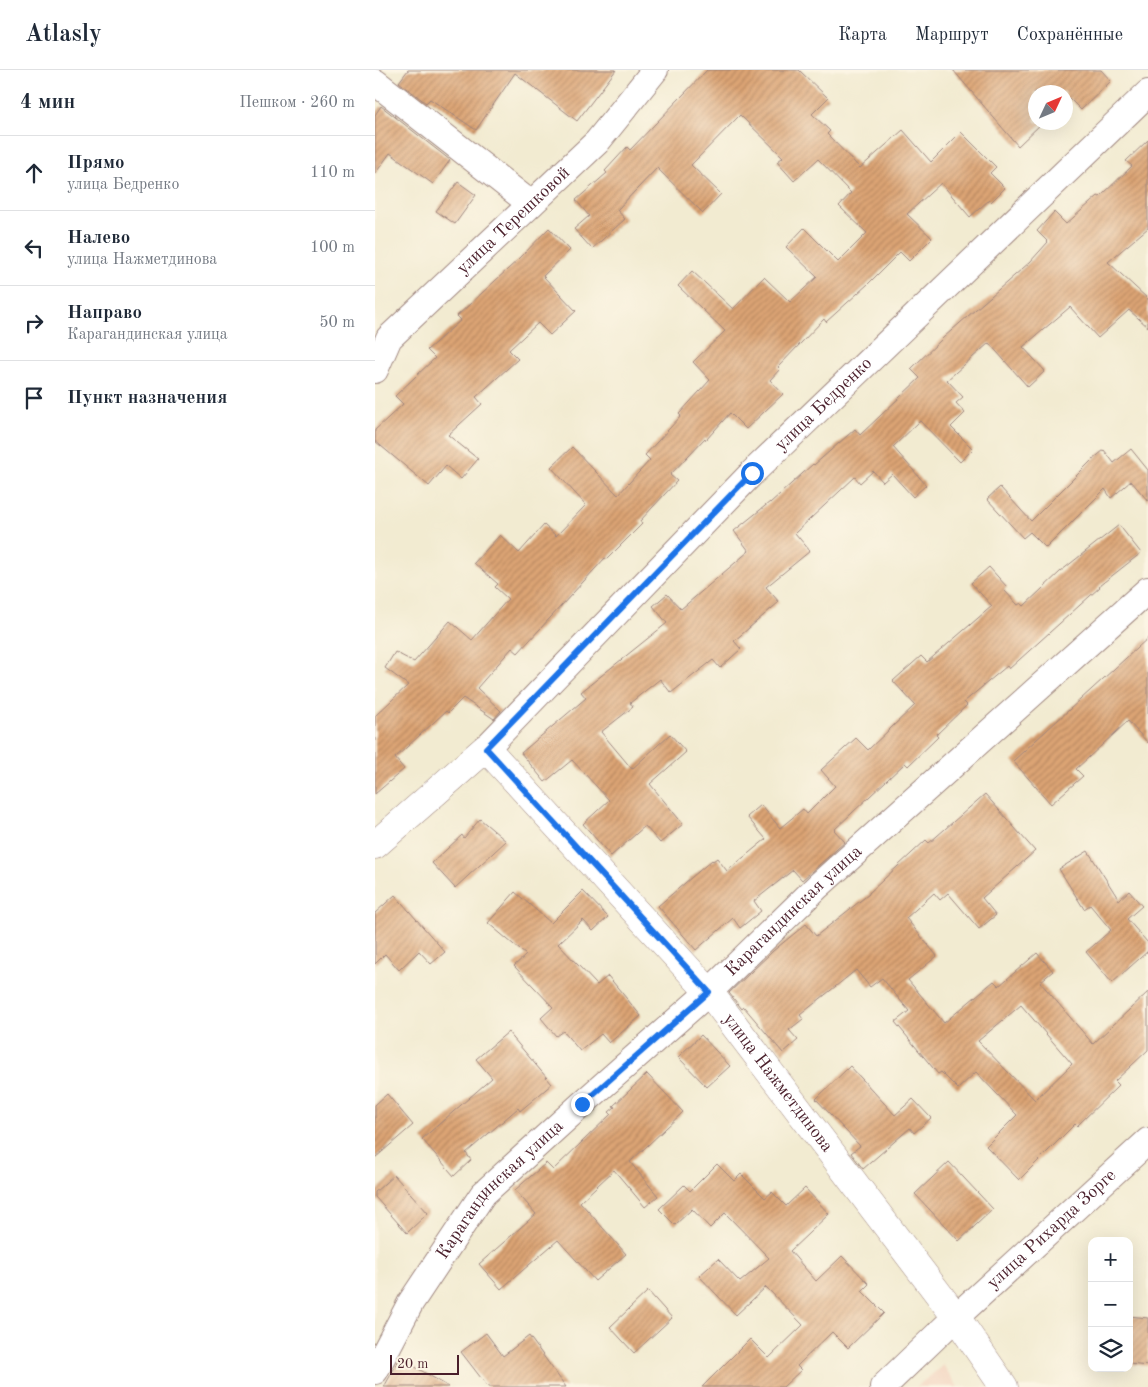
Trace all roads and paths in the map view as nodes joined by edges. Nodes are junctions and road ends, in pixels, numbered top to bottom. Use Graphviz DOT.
graph roads {
  1 [pos="655,70"];
  2 [pos="375,82"];
  3 [pos="1148,93"];
  4 [pos="531,204"];
  5 [pos="375,370"];
  6 [pos="1148,590"];
  7 [pos="486,748"];
  8 [pos="375,845"];
  9 [pos="709,992"];
  10 [pos="1148,1141"];
  11 [pos="956,1317"];
  12 [pos="375,1371"];
  13 [pos="883,1387"];
  14 [pos="1004,1387"];
  1 -- 4 [label="street, улица Терешковой"];
  2 -- 4 [label="street"];
  3 -- 7 [label="street, улица Бедренко"];
  4 -- 5 [label="street, улица Терешковой"];
  6 -- 9 [label="street, Карагандинская улица"];
  7 -- 8 [label="street, улица Бедренко"];
  7 -- 9 [label="street, улица Нажметдинова"];
  9 -- 11 [label="street, улица Нажметдинова"];
  9 -- 12 [label="street, Карагандинская улица"];
  10 -- 11 [label="street, улица Рихарда Зорге"];
  11 -- 13 [label="street, улица Рихарда Зорге"];
  11 -- 14 [label="street, улица Нажметдинова"];
}
